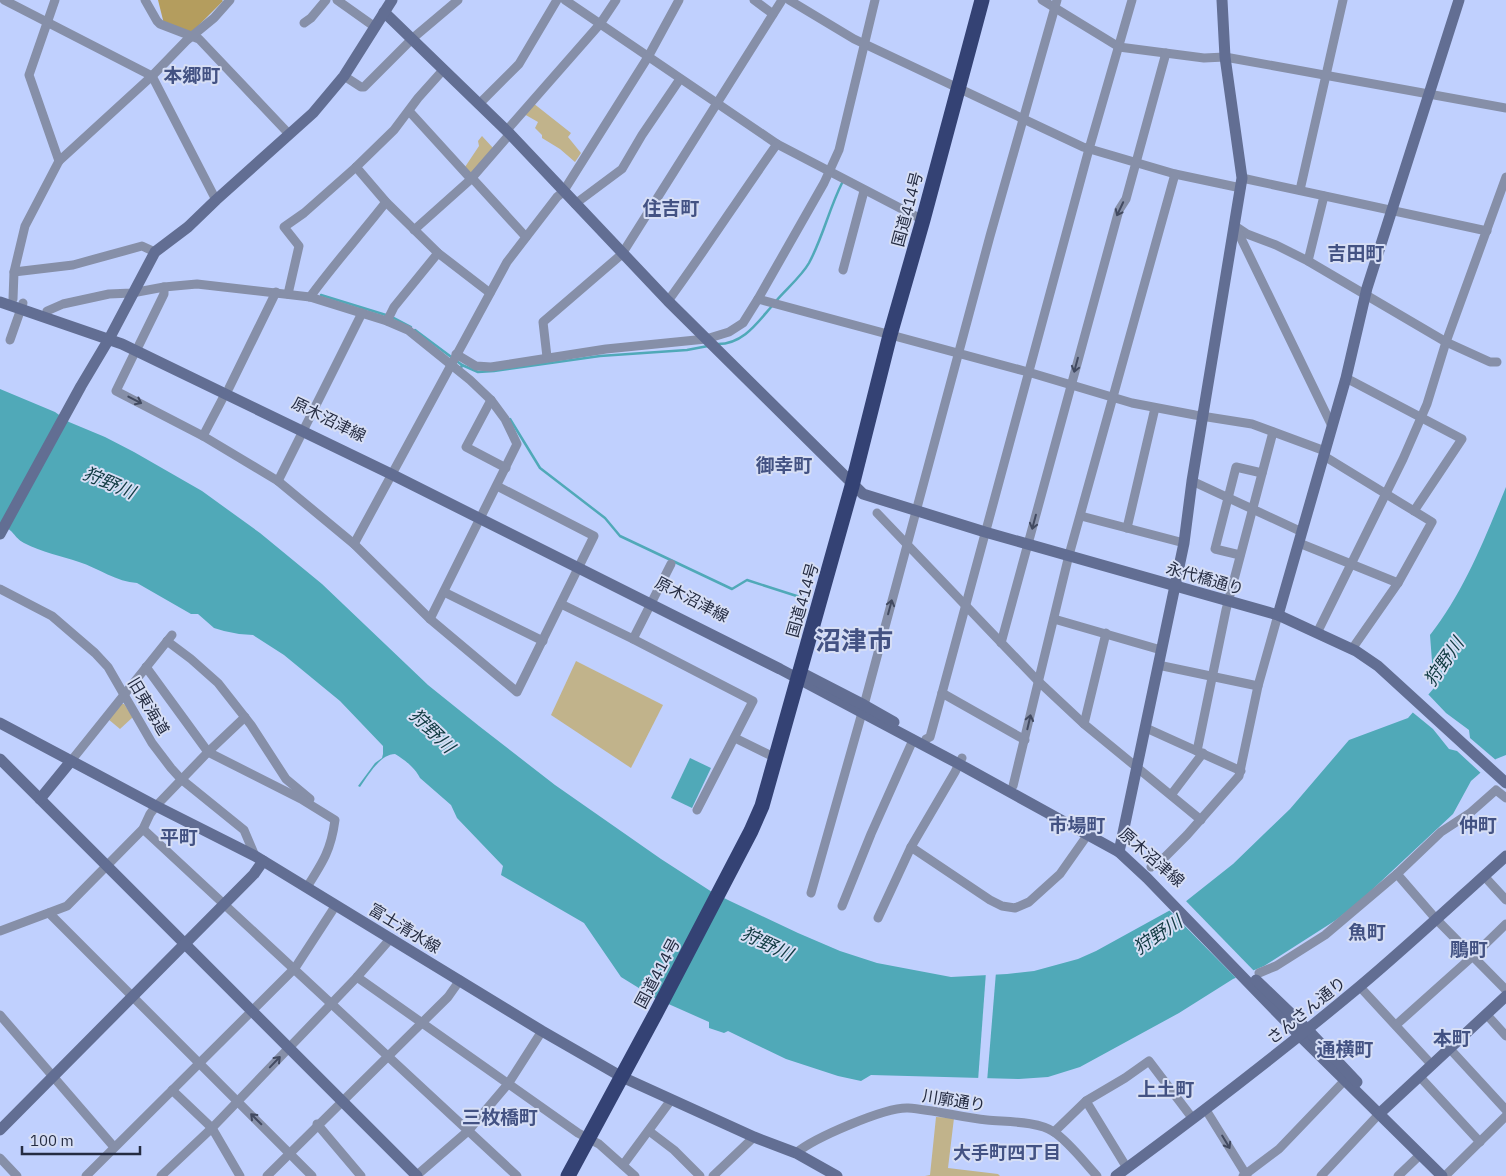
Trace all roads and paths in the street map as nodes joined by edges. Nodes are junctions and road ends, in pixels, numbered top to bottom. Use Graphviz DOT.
graph roads {
  1 [pos="4,0"];
  2 [pos="55,0"];
  3 [pos="145,0"];
  4 [pos="230,0"];
  5 [pos="326,0"];
  6 [pos="337,0"];
  7 [pos="392,0"];
  8 [pos="458,0"];
  9 [pos="557,0"];
  10 [pos="565,0"];
  11 [pos="616,0"];
  12 [pos="679,0"];
  13 [pos="754,0"];
  14 [pos="782,0"];
  15 [pos="789,0"];
  16 [pos="875,0"];
  17 [pos="982,0"];
  18 [pos="1042,0"];
  19 [pos="1132,0"];
  20 [pos="1222,0"];
  21 [pos="1343,0"];
  22 [pos="1459,0"];
  23 [pos="1056,4"];
  24 [pos="384,12"];
  25 [pos="773,14"];
  26 [pos="48,22"];
  27 [pos="304,23"];
  28 [pos="600,24"];
  29 [pos="375,27"];
  30 [pos="193,36"];
  31 [pos="413,38"];
  32 [pos="863,43"];
  33 [pos="1119,47"];
  34 [pos="1166,53"];
  35 [pos="648,57"];
  36 [pos="1225,58"];
  37 [pos="444,69"];
  38 [pos="1325,75"];
  39 [pos="152,76"];
  40 [pos="344,76"];
  41 [pos="680,79"];
  42 [pos="958,89"];
  43 [pos="1429,94"];
  44 [pos="716,103"];
  45 [pos="479,104"];
  46 [pos="1506,108"];
  47 [pos="409,111"];
  48 [pos="1023,118"];
  49 [pos="508,133"];
  50 [pos="289,134"];
  51 [pos="777,144"];
  52 [pos="1089,149"];
  53 [pos="59,161"];
  54 [pos="1136,163"];
  55 [pos="356,167"];
  56 [pos="830,173"];
  57 [pos="1174,174"];
  58 [pos="1506,177"];
  59 [pos="472,178"];
  60 [pos="1241,183"];
  61 [pos="1300,190"];
  62 [pos="864,191"];
  63 [pos="563,192"];
  64 [pos="1324,196"];
  65 [pos="216,200"];
  66 [pos="386,202"];
  67 [pos="575,204"];
  68 [pos="1391,211"];
  69 [pos="923,220"];
  70 [pos="1234,226"];
  71 [pos="414,230"];
  72 [pos="1487,231"];
  73 [pos="526,237"];
  74 [pos="155,252"];
  75 [pos="438,254"];
  76 [pos="622,254"];
  77 [pos="1308,261"];
  78 [pos="843,270"];
  79 [pos="14,272"];
  80 [pos="164,287"];
  81 [pos="132,292"];
  82 [pos="276,292"];
  83 [pos="490,293"];
  84 [pos="288,294"];
  85 [pos="0,295"];
  86 [pos="1366,296"];
  87 [pos="310,297"];
  88 [pos="758,299"];
  89 [pos="668,301"];
  90 [pos="0,302"];
  91 [pos="19,304"];
  92 [pos="48,311"];
  93 [pos="362,313"];
  94 [pos="386,321"];
  95 [pos="890,335"];
  96 [pos="111,336"];
  97 [pos="706,339"];
  98 [pos="10,340"];
  99 [pos="1446,342"];
  100 [pos="137,348"];
  101 [pos="958,353"];
  102 [pos="456,354"];
  103 [pos="547,357"];
  104 [pos="1497,362"];
  105 [pos="451,365"];
  106 [pos="1028,372"];
  107 [pos="1346,378"];
  108 [pos="1071,384"];
  109 [pos="227,391"];
  110 [pos="1114,398"];
  111 [pos="491,400"];
  112 [pos="1155,408"];
  113 [pos="1203,416"];
  114 [pos="1421,417"];
  115 [pos="1332,426"];
  116 [pos="305,429"];
  117 [pos="1273,432"];
  118 [pos="203,436"];
  119 [pos="1324,454"];
  120 [pos="506,468"];
  121 [pos="392,472"];
  122 [pos="1262,473"];
  123 [pos="278,481"];
  124 [pos="1192,482"];
  125 [pos="497,486"];
  126 [pos="852,486"];
  127 [pos="1386,493"];
  128 [pos="1228,498"];
  129 [pos="916,510"];
  130 [pos="1252,510"];
  131 [pos="1414,511"];
  132 [pos="877,513"];
  133 [pos="481,516"];
  134 [pos="1080,516"];
  135 [pos="1127,528"];
  136 [pos="985,532"];
  137 [pos="0,534"];
  138 [pos="1301,537"];
  139 [pos="1184,543"];
  140 [pos="354,544"];
  141 [pos="1028,544"];
  142 [pos="906,545"];
  143 [pos="1069,555"];
  144 [pos="1240,555"];
  145 [pos="671,564"];
  146 [pos="1351,564"];
  147 [pos="580,565"];
  148 [pos="1398,583"];
  149 [pos="1175,586"];
  150 [pos="0,589"];
  151 [pos="444,592"];
  152 [pos="653,601"];
  153 [pos="1228,601"];
  154 [pos="561,604"];
  155 [pos="965,606"];
  156 [pos="1278,615"];
  157 [pos="430,619"];
  158 [pos="1054,619"];
  159 [pos="1106,633"];
  160 [pos="1317,633"];
  161 [pos="633,639"];
  162 [pos="542,641"];
  163 [pos="1001,643"];
  164 [pos="1161,650"];
  165 [pos="1356,652"];
  166 [pos="1158,665"];
  167 [pos="146,667"];
  168 [pos="798,675"];
  169 [pos="1213,677"];
  170 [pos="1038,681"];
  171 [pos="1258,686"];
  172 [pos="942,693"];
  173 [pos="124,695"];
  174 [pos="863,709"];
  175 [pos="245,717"];
  176 [pos="0,723"];
  177 [pos="1084,724"];
  178 [pos="1146,728"];
  179 [pos="735,738"];
  180 [pos="926,739"];
  181 [pos="913,740"];
  182 [pos="1025,740"];
  183 [pos="208,752"];
  184 [pos="1200,752"];
  185 [pos="776,758"];
  186 [pos="1,760"];
  187 [pos="71,761"];
  188 [pos="960,761"];
  189 [pos="1137,767"];
  190 [pos="1240,771"];
  191 [pos="182,779"];
  192 [pos="1504,781"];
  193 [pos="1013,786"];
  194 [pos="1171,795"];
  195 [pos="1506,798"];
  196 [pos="40,799"];
  197 [pos="156,806"];
  198 [pos="320,810"];
  199 [pos="697,810"];
  200 [pos="1201,820"];
  201 [pos="143,829"];
  202 [pos="1090,832"];
  203 [pos="911,847"];
  204 [pos="1119,849"];
  205 [pos="1506,856"];
  206 [pos="259,858"];
  207 [pos="106,866"];
  208 [pos="1149,872"];
  209 [pos="1397,874"];
  210 [pos="1484,876"];
  211 [pos="307,887"];
  212 [pos="811,893"];
  213 [pos="1506,900"];
  214 [pos="224,904"];
  215 [pos="336,905"];
  216 [pos="842,906"];
  217 [pos="49,913"];
  218 [pos="878,918"];
  219 [pos="1436,919"];
  220 [pos="1506,924"];
  221 [pos="0,932"];
  222 [pos="391,938"];
  223 [pos="184,944"];
  224 [pos="1473,956"];
  225 [pos="294,968"];
  226 [pos="357,977"];
  227 [pos="460,980"];
  228 [pos="1257,981"];
  229 [pos="1360,987"];
  230 [pos="1506,990"];
  231 [pos="132,996"];
  232 [pos="1506,996"];
  233 [pos="332,1003"];
  234 [pos="251,1011"];
  235 [pos="1487,1015"];
  236 [pos="2,1022"];
  237 [pos="421,1022"];
  238 [pos="1396,1025"];
  239 [pos="542,1031"];
  240 [pos="1303,1033"];
  241 [pos="1506,1036"];
  242 [pos="288,1048"];
  243 [pos="1450,1049"];
  244 [pos="389,1056"];
  245 [pos="201,1063"];
  246 [pos="1432,1065"];
  247 [pos="52,1076"];
  248 [pos="622,1077"];
  249 [pos="1420,1077"];
  250 [pos="1348,1078"];
  251 [pos="508,1084"];
  252 [pos="172,1090"];
  253 [pos="671,1100"];
  254 [pos="237,1101"];
  255 [pos="1086,1101"];
  256 [pos="342,1102"];
  257 [pos="1206,1110"];
  258 [pos="1506,1110"];
  259 [pos="1380,1113"];
  260 [pos="1506,1116"];
  261 [pos="1193,1119"];
  262 [pos="317,1124"];
  263 [pos="212,1128"];
  264 [pos="0,1130"];
  265 [pos="468,1131"];
  266 [pos="649,1131"];
  267 [pos="1054,1132"];
  268 [pos="754,1137"];
  269 [pos="589,1138"];
  270 [pos="1480,1142"];
  271 [pos="114,1147"];
  272 [pos="291,1153"];
  273 [pos="796,1153"];
  274 [pos="1420,1154"];
  275 [pos="0,1158"];
  276 [pos="624,1165"];
  277 [pos="1127,1168"];
  278 [pos="1245,1175"];
  279 [pos="17,1176"];
  280 [pos="86,1176"];
  281 [pos="161,1176"];
  282 [pos="240,1176"];
  283 [pos="267,1176"];
  284 [pos="312,1176"];
  285 [pos="361,1176"];
  286 [pos="417,1176"];
  287 [pos="517,1176"];
  288 [pos="568,1176"];
  289 [pos="635,1176"];
  290 [pos="700,1176"];
  291 [pos="713,1176"];
  292 [pos="828,1176"];
  293 [pos="837,1176"];
  294 [pos="1096,1176"];
  295 [pos="1116,1176"];
  296 [pos="1321,1176"];
  297 [pos="1398,1176"];
  298 [pos="1443,1176"];
  1 -- 26 [label="street"];
  2 -- 26 [label="street"];
  3 -- 30 [label="street"];
  4 -- 30 [label="street"];
  5 -- 27 [label="street"];
  6 -- 29 [label="street"];
  7 -- 24 [label="street"];
  8 -- 31 [label="street"];
  9 -- 45 [label="street"];
  10 -- 28 [label="street"];
  11 -- 28 [label="street"];
  12 -- 35 [label="street"];
  13 -- 25 [label="street"];
  14 -- 25 [label="street"];
  15 -- 32 [label="street"];
  16 -- 32 [label="street"];
  17 -- 42 [label="highway, 国道414号"];
  18 -- 23 [label="street"];
  19 -- 33 [label="street"];
  20 -- 36 [label="street"];
  21 -- 38 [label="street"];
  22 -- 43 [label="street"];
  23 -- 33 [label="street"];
  23 -- 48 [label="street"];
  24 -- 29 [label="street"];
  24 -- 31 [label="street, 永代橋通り"];
  25 -- 44 [label="street"];
  26 -- 39 [label="street"];
  26 -- 53 [label="street"];
  28 -- 35 [label="street"];
  28 -- 49 [label="street"];
  29 -- 40 [label="street"];
  30 -- 39 [label="street"];
  30 -- 50 [label="street"];
  31 -- 37 [label="street, 永代橋通り"];
  31 -- 40 [label="street"];
  32 -- 42 [label="street"];
  32 -- 56 [label="street"];
  33 -- 34 [label="street"];
  33 -- 52 [label="street"];
  34 -- 36 [label="street"];
  34 -- 54 [label="street"];
  35 -- 41 [label="street"];
  35 -- 63 [label="street"];
  36 -- 38 [label="street"];
  36 -- 60 [label="street"];
  37 -- 45 [label="street, 永代橋通り"];
  37 -- 47 [label="street"];
  38 -- 43 [label="street"];
  38 -- 61 [label="street"];
  39 -- 53 [label="street"];
  39 -- 65 [label="street"];
  40 -- 50 [label="street"];
  41 -- 44 [label="street"];
  41 -- 67 [label="street"];
  42 -- 48 [label="street"];
  42 -- 69 [label="highway, 国道414号"];
  43 -- 46 [label="street"];
  43 -- 68 [label="street"];
  44 -- 51 [label="street"];
  44 -- 76 [label="street"];
  45 -- 49 [label="street, 永代橋通り"];
  47 -- 55 [label="street"];
  47 -- 59 [label="street"];
  48 -- 52 [label="street"];
  48 -- 101 [label="street"];
  49 -- 59 [label="street"];
  49 -- 63 [label="street, 永代橋通り"];
  50 -- 65 [label="street"];
  51 -- 56 [label="street"];
  51 -- 89 [label="street"];
  52 -- 54 [label="street"];
  52 -- 106 [label="street"];
  53 -- 79 [label="street"];
  54 -- 57 [label="street"];
  54 -- 108 [label="street, one-way"];
  55 -- 66 [label="street"];
  55 -- 84 [label="street"];
  56 -- 62 [label="street"];
  56 -- 88 [label="street"];
  57 -- 60 [label="street"];
  57 -- 110 [label="street"];
  58 -- 72 [label="street"];
  59 -- 71 [label="street"];
  59 -- 73 [label="street"];
  60 -- 61 [label="street"];
  60 -- 70 [label="street"];
  61 -- 64 [label="street"];
  62 -- 69 [label="street"];
  62 -- 78 [label="street"];
  63 -- 67 [label="street, 永代橋通り"];
  63 -- 73 [label="street"];
  64 -- 68 [label="street"];
  64 -- 77 [label="street"];
  65 -- 74 [label="street"];
  66 -- 71 [label="street"];
  66 -- 87 [label="street"];
  67 -- 76 [label="street, 永代橋通り"];
  68 -- 72 [label="street"];
  68 -- 86 [label="street"];
  69 -- 95 [label="highway, 国道414号"];
  70 -- 77 [label="street"];
  70 -- 113 [label="street"];
  70 -- 115 [label="street"];
  71 -- 75 [label="street"];
  72 -- 99 [label="street"];
  73 -- 83 [label="street"];
  74 -- 79 [label="street"];
  74 -- 81 [label="street"];
  75 -- 83 [label="street"];
  75 -- 94 [label="street"];
  76 -- 89 [label="street, 永代橋通り"];
  76 -- 103 [label="street"];
  77 -- 86 [label="street"];
  79 -- 91 [label="street"];
  80 -- 81 [label="street"];
  80 -- 82 [label="street"];
  80 -- 100 [label="street"];
  81 -- 92 [label="street"];
  81 -- 96 [label="street"];
  82 -- 84 [label="street"];
  82 -- 109 [label="street"];
  83 -- 102 [label="street"];
  84 -- 87 [label="street"];
  85 -- 91 [label="street, 原木沼津線"];
  86 -- 99 [label="street"];
  86 -- 107 [label="street"];
  87 -- 93 [label="street"];
  88 -- 95 [label="street"];
  88 -- 97 [label="street"];
  89 -- 97 [label="street, 永代橋通り"];
  90 -- 91 [label="street, 原木沼津線"];
  91 -- 92 [label="street, 原木沼津線"];
  91 -- 96 [label="street, 原木沼津線"];
  91 -- 98 [label="street"];
  92 -- 96 [label="street, 原木沼津線"];
  93 -- 94 [label="street"];
  93 -- 116 [label="street"];
  94 -- 105 [label="street"];
  95 -- 101 [label="street"];
  95 -- 126 [label="highway, 国道414号"];
  96 -- 100 [label="street, 原木沼津線"];
  96 -- 137 [label="street"];
  97 -- 103 [label="street"];
  97 -- 126 [label="street, 永代橋通り"];
  99 -- 104 [label="street"];
  99 -- 114 [label="street"];
  100 -- 109 [label="street, 原木沼津線"];
  100 -- 118 [label="street, one-way"];
  101 -- 106 [label="street"];
  101 -- 129 [label="street"];
  102 -- 103 [label="street"];
  102 -- 105 [label="street"];
  105 -- 111 [label="street"];
  105 -- 121 [label="street"];
  106 -- 108 [label="street"];
  106 -- 136 [label="street"];
  107 -- 114 [label="street"];
  107 -- 115 [label="street"];
  108 -- 110 [label="street"];
  108 -- 141 [label="street, one-way"];
  109 -- 116 [label="street, 原木沼津線"];
  109 -- 118 [label="street"];
  110 -- 112 [label="street"];
  110 -- 134 [label="street"];
  111 -- 120 [label="street"];
  111 -- 120 [label="street"];
  112 -- 113 [label="street"];
  112 -- 135 [label="street"];
  113 -- 117 [label="street"];
  113 -- 124 [label="street"];
  114 -- 127 [label="street"];
  114 -- 131 [label="street"];
  115 -- 119 [label="street"];
  116 -- 121 [label="street, 原木沼津線"];
  116 -- 123 [label="street"];
  117 -- 119 [label="street"];
  117 -- 122 [label="street"];
  118 -- 123 [label="street"];
  119 -- 127 [label="street"];
  119 -- 138 [label="street"];
  120 -- 125 [label="street"];
  121 -- 133 [label="street, 原木沼津線"];
  121 -- 140 [label="street"];
  122 -- 128 [label="street"];
  122 -- 130 [label="street"];
  123 -- 140 [label="street"];
  124 -- 128 [label="street"];
  124 -- 139 [label="street"];
  125 -- 133 [label="street"];
  125 -- 147 [label="street"];
  126 -- 129 [label="street, 永代橋通り"];
  126 -- 168 [label="highway, 国道414号"];
  127 -- 131 [label="street"];
  127 -- 146 [label="street"];
  128 -- 130 [label="street"];
  128 -- 144 [label="street"];
  129 -- 136 [label="street, 永代橋通り"];
  129 -- 142 [label="street"];
  130 -- 138 [label="street"];
  130 -- 144 [label="street"];
  131 -- 148 [label="street"];
  132 -- 142 [label="street"];
  133 -- 147 [label="street, 原木沼津線"];
  133 -- 151 [label="street"];
  134 -- 135 [label="street"];
  134 -- 143 [label="street"];
  135 -- 139 [label="street"];
  136 -- 141 [label="street, 永代橋通り"];
  136 -- 155 [label="street"];
  138 -- 146 [label="street"];
  138 -- 156 [label="street"];
  139 -- 149 [label="street"];
  140 -- 157 [label="street"];
  141 -- 143 [label="street, 永代橋通り"];
  141 -- 163 [label="street"];
  142 -- 155 [label="street"];
  174 -- 142 [label="street, one-way"];
  143 -- 149 [label="street, 永代橋通り"];
  143 -- 158 [label="street"];
  144 -- 153 [label="street"];
  145 -- 152 [label="street"];
  146 -- 148 [label="street"];
  146 -- 160 [label="street"];
  147 -- 152 [label="street, 原木沼津線"];
  147 -- 154 [label="street"];
  148 -- 165 [label="street"];
  149 -- 153 [label="street, 永代橋通り"];
  149 -- 164 [label="street"];
  150 -- 173 [label="street, 旧東海道"];
  151 -- 157 [label="street"];
  151 -- 162 [label="street"];
  152 -- 161 [label="street"];
  152 -- 168 [label="street, 原木沼津線"];
  153 -- 156 [label="street, 永代橋通り"];
  153 -- 169 [label="street"];
  154 -- 161 [label="street"];
  154 -- 162 [label="street"];
  155 -- 163 [label="street"];
  155 -- 172 [label="street"];
  156 -- 160 [label="street, 永代橋通り"];
  156 -- 171 [label="street"];
  157 -- 162 [label="street"];
  158 -- 159 [label="street"];
  158 -- 170 [label="street"];
  159 -- 164 [label="street"];
  159 -- 177 [label="street"];
  160 -- 165 [label="street, 永代橋通り"];
  161 -- 179 [label="street"];
  163 -- 170 [label="street"];
  164 -- 166 [label="street"];
  165 -- 192 [label="street, 永代橋通り"];
  166 -- 169 [label="street"];
  166 -- 178 [label="street"];
  167 -- 173 [label="street"];
  167 -- 175 [label="street"];
  167 -- 183 [label="street"];
  168 -- 174 [label="street, 原木沼津線"];
  168 -- 185 [label="highway, 国道414号"];
  169 -- 171 [label="street"];
  169 -- 184 [label="street"];
  170 -- 177 [label="street"];
  182 -- 170 [label="street, one-way"];
  171 -- 190 [label="street"];
  172 -- 180 [label="street"];
  172 -- 182 [label="street"];
  173 -- 187 [label="street"];
  173 -- 191 [label="street, 旧東海道"];
  174 -- 180 [label="street, 原木沼津線"];
  174 -- 181 [label="street, 原木沼津線"];
  174 -- 212 [label="street"];
  175 -- 183 [label="street"];
  175 -- 198 [label="street"];
  176 -- 187 [label="street, 富士清水線"];
  177 -- 189 [label="street"];
  178 -- 184 [label="street"];
  178 -- 189 [label="street"];
  179 -- 185 [label="street"];
  179 -- 199 [label="street"];
  180 -- 188 [label="street, 原木沼津線"];
  181 -- 188 [label="street, 原木沼津線"];
  181 -- 216 [label="street"];
  182 -- 193 [label="street"];
  183 -- 191 [label="street"];
  183 -- 198 [label="street"];
  184 -- 190 [label="street"];
  184 -- 194 [label="street"];
  185 -- 248 [label="highway, 国道414号"];
  186 -- 196 [label="street"];
  187 -- 196 [label="street"];
  187 -- 197 [label="street, 富士清水線"];
  188 -- 193 [label="street, 原木沼津線"];
  188 -- 202 [label="street, 原木沼津線"];
  188 -- 203 [label="street"];
  189 -- 194 [label="street"];
  189 -- 204 [label="street"];
  190 -- 200 [label="street"];
  191 -- 197 [label="street"];
  191 -- 206 [label="street, 旧東海道"];
  193 -- 202 [label="street, 原木沼津線"];
  194 -- 200 [label="street"];
  195 -- 209 [label="street"];
  196 -- 207 [label="street"];
  197 -- 201 [label="street"];
  197 -- 206 [label="street, 富士清水線"];
  198 -- 211 [label="street"];
  200 -- 208 [label="street"];
  201 -- 207 [label="street"];
  201 -- 214 [label="street"];
  202 -- 203 [label="street"];
  202 -- 204 [label="street, 原木沼津線"];
  203 -- 218 [label="street"];
  204 -- 208 [label="street, 原木沼津線"];
  205 -- 210 [label="street, さんさん通り"];
  206 -- 211 [label="street, 富士清水線"];
  206 -- 214 [label="street"];
  207 -- 217 [label="street"];
  207 -- 223 [label="street"];
  208 -- 228 [label="street, 原木沼津線"];
  209 -- 219 [label="street"];
  209 -- 228 [label="street"];
  210 -- 213 [label="street"];
  210 -- 219 [label="street, さんさん通り"];
  211 -- 215 [label="street, 富士清水線"];
  214 -- 223 [label="street"];
  214 -- 225 [label="street"];
  215 -- 222 [label="street, 富士清水線"];
  215 -- 225 [label="street"];
  217 -- 221 [label="street"];
  217 -- 231 [label="street"];
  219 -- 224 [label="street"];
  219 -- 229 [label="street, さんさん通り"];
  220 -- 224 [label="street"];
  222 -- 226 [label="street"];
  222 -- 227 [label="street, 富士清水線"];
  223 -- 231 [label="street"];
  223 -- 234 [label="street"];
  224 -- 230 [label="street"];
  224 -- 238 [label="street"];
  225 -- 233 [label="street"];
  225 -- 234 [label="street"];
  226 -- 233 [label="street"];
  226 -- 237 [label="street"];
  227 -- 237 [label="street"];
  227 -- 239 [label="street, 富士清水線"];
  228 -- 240 [label="street, 原木沼津線"];
  229 -- 238 [label="street"];
  229 -- 240 [label="street, さんさん通り"];
  231 -- 245 [label="street"];
  231 -- 247 [label="street"];
  232 -- 235 [label="street"];
  233 -- 242 [label="street"];
  233 -- 244 [label="street"];
  234 -- 242 [label="street"];
  234 -- 245 [label="street"];
  235 -- 241 [label="street"];
  235 -- 243 [label="street"];
  236 -- 247 [label="street"];
  237 -- 244 [label="street"];
  237 -- 251 [label="street"];
  238 -- 246 [label="street"];
  239 -- 248 [label="street, 富士清水線"];
  239 -- 251 [label="street"];
  240 -- 250 [label="street, 原木沼津線"];
  240 -- 257 [label="street, さんさん通り"];
  254 -- 242 [label="street, one-way"];
  242 -- 256 [label="street"];
  243 -- 246 [label="street"];
  243 -- 258 [label="street"];
  244 -- 256 [label="street"];
  244 -- 265 [label="street"];
  245 -- 252 [label="street"];
  245 -- 254 [label="street"];
  246 -- 249 [label="street"];
  247 -- 264 [label="street"];
  247 -- 271 [label="street"];
  248 -- 253 [label="street, 富士清水線"];
  248 -- 269 [label="highway, 国道414号"];
  249 -- 259 [label="street"];
  249 -- 270 [label="street"];
  250 -- 259 [label="street, 原木沼津線"];
  250 -- 278 [label="street"];
  251 -- 265 [label="street"];
  251 -- 269 [label="street"];
  252 -- 263 [label="street"];
  252 -- 271 [label="street"];
  253 -- 266 [label="street"];
  253 -- 268 [label="street, 富士清水線"];
  254 -- 263 [label="street"];
  272 -- 254 [label="street, one-way"];
  255 -- 261 [label="street"];
  255 -- 267 [label="street"];
  255 -- 277 [label="street"];
  256 -- 262 [label="street"];
  256 -- 286 [label="street"];
  257 -- 261 [label="street, さんさん通り"];
  257 -- 278 [label="street, one-way"];
  259 -- 274 [label="street, 原木沼津線"];
  259 -- 296 [label="street"];
  260 -- 270 [label="street"];
  261 -- 277 [label="street, さんさん通り"];
  262 -- 272 [label="street"];
  262 -- 285 [label="street"];
  263 -- 281 [label="street"];
  263 -- 282 [label="street"];
  265 -- 286 [label="street"];
  265 -- 287 [label="street"];
  266 -- 276 [label="street"];
  266 -- 290 [label="street"];
  267 -- 273 [label="street, 川廓通り"];
  267 -- 294 [label="street, 川廓通り"];
  268 -- 273 [label="street, 富士清水線"];
  268 -- 291 [label="street"];
  269 -- 276 [label="street"];
  269 -- 288 [label="highway, 国道414号"];
  270 -- 298 [label="street"];
  271 -- 280 [label="street"];
  272 -- 283 [label="street"];
  272 -- 284 [label="street"];
  273 -- 292 [label="street"];
  273 -- 293 [label="street"];
  274 -- 297 [label="street"];
  274 -- 298 [label="street, 原木沼津線"];
  275 -- 279 [label="street"];
  276 -- 289 [label="street"];
  277 -- 295 [label="street, さんさん通り"];
}
